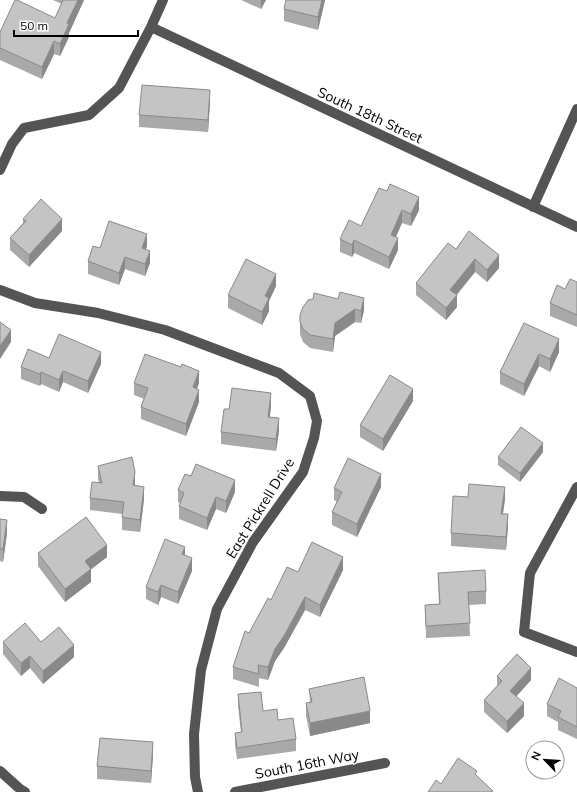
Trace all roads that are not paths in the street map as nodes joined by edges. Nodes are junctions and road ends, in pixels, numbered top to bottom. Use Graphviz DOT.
graph roads {
  1 [pos="163,0"];
  2 [pos="151,27"];
  3 [pos="577,109"];
  4 [pos="0,170"];
  5 [pos="533,207"];
  6 [pos="577,227"];
  7 [pos="0,290"];
  8 [pos="577,488"];
  9 [pos="0,496"];
  10 [pos="42,509"];
  11 [pos="577,652"];
  12 [pos="385,763"];
  13 [pos="0,771"];
  14 [pos="25,792"];
  15 [pos="198,792"];
  16 [pos="235,792"];
  1 -- 2 [label="street"];
  2 -- 4 [label="street"];
  2 -- 5 [label="street, South 18th Street"];
  3 -- 5 [label="street"];
  5 -- 6 [label="street, South 18th Street"];
  7 -- 15 [label="street, East Pickrell Drive"];
  8 -- 11 [label="street"];
  9 -- 10 [label="street"];
  12 -- 16 [label="street, South 16th Way"];
  13 -- 14 [label="street"];
}
